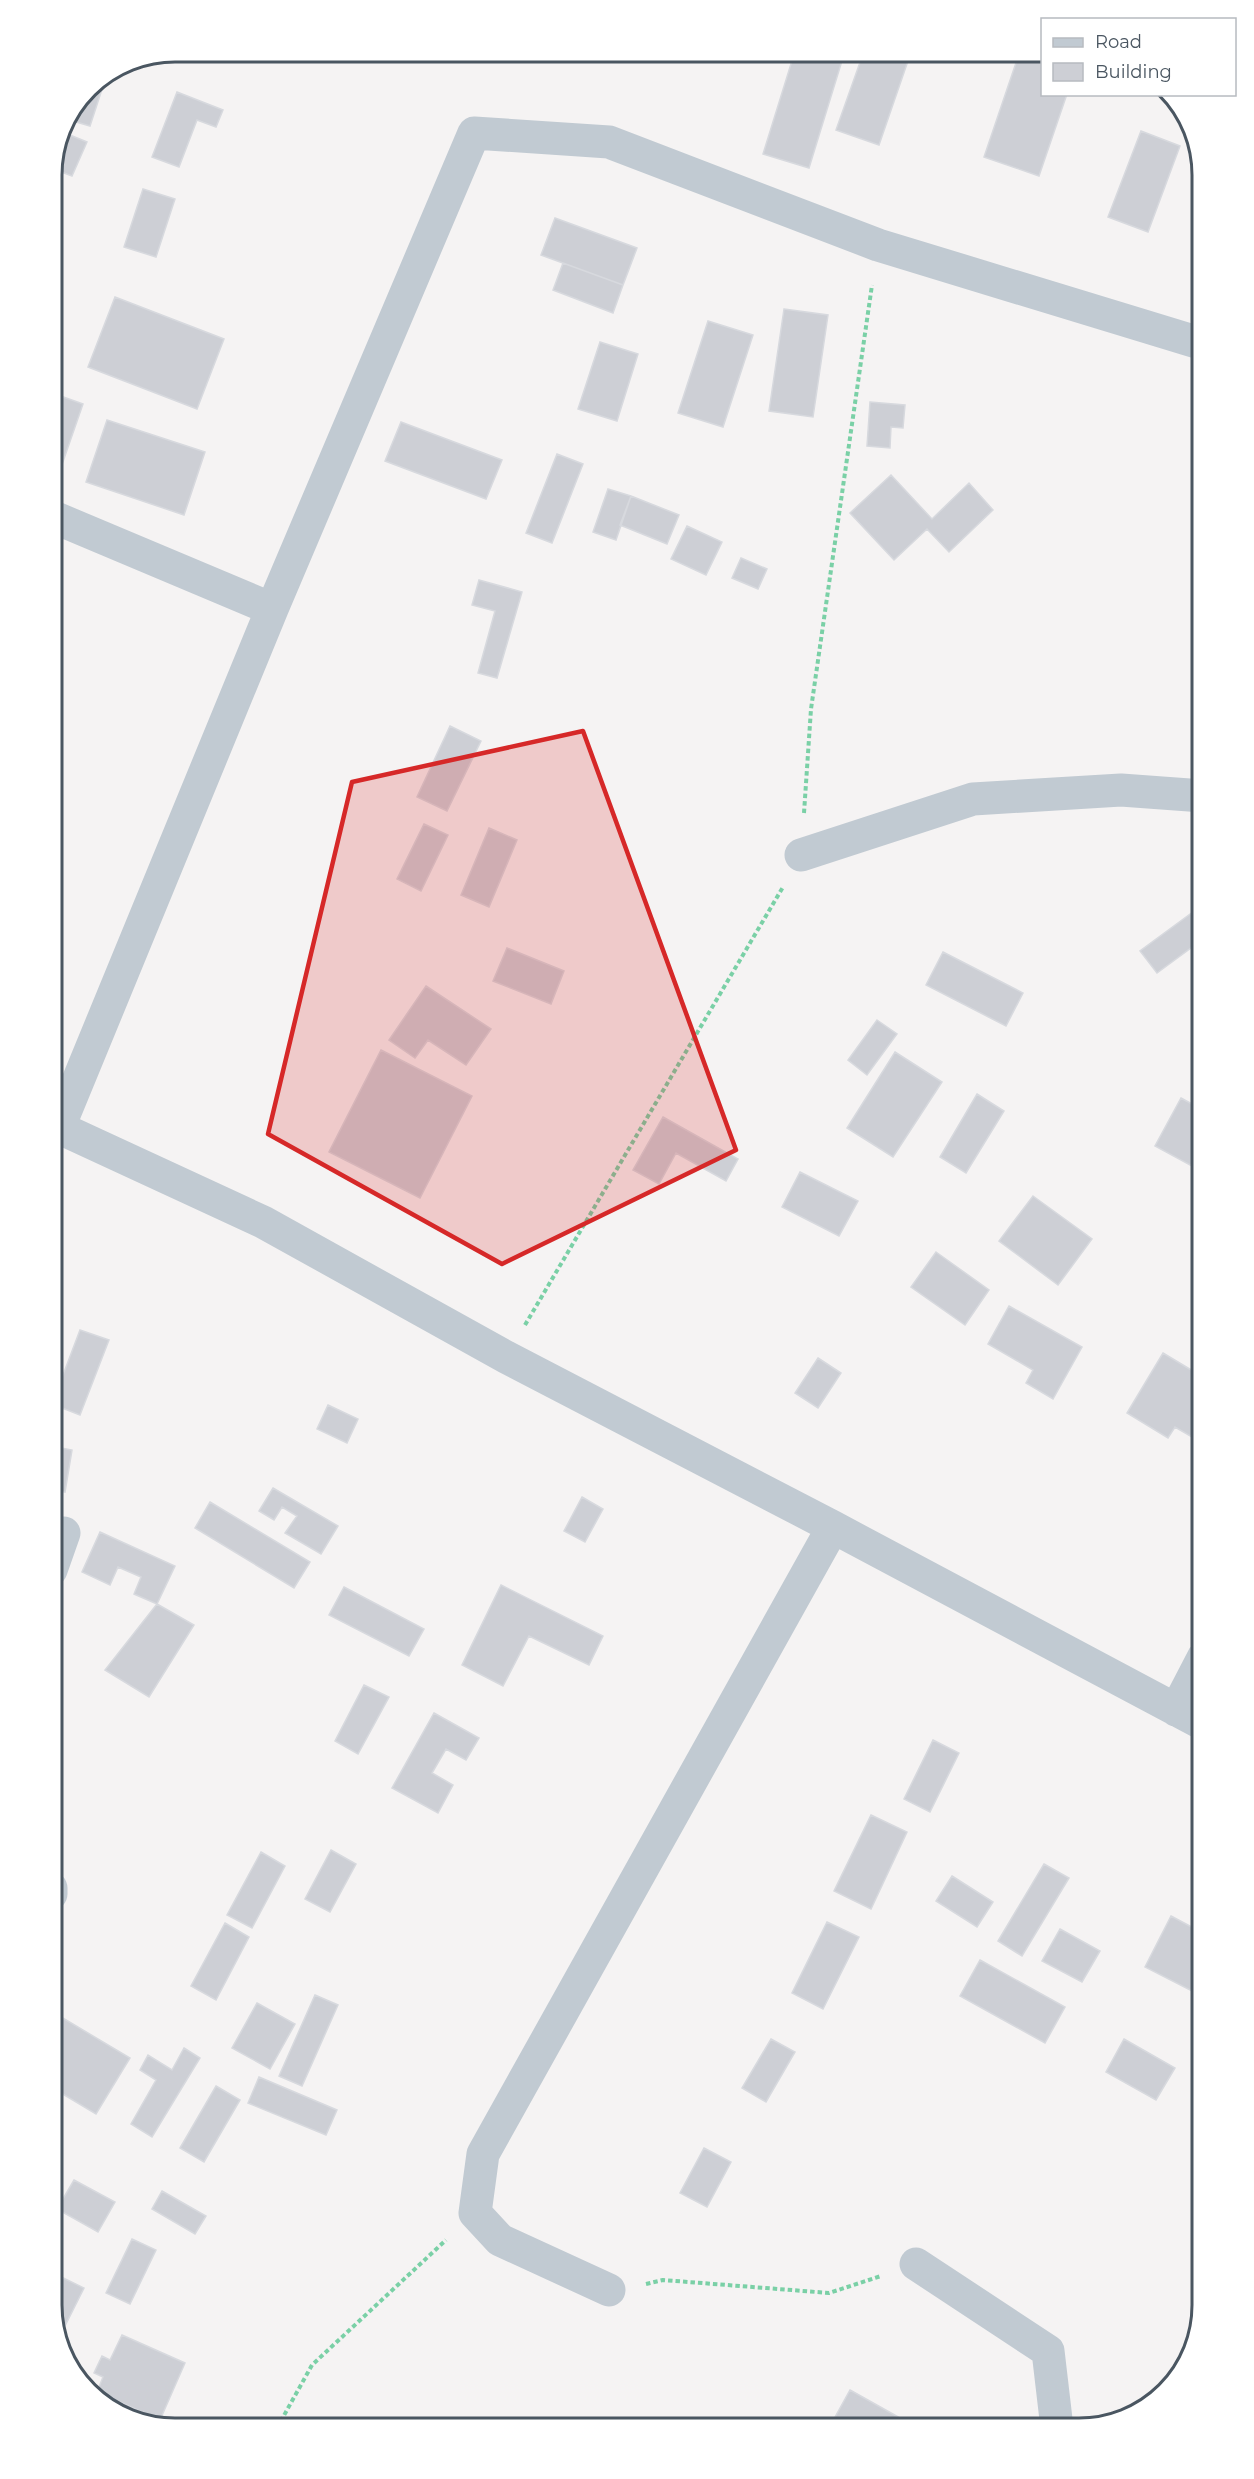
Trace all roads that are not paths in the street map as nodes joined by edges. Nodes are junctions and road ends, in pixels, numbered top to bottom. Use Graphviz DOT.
graph roads {
  1 [pos="1192,342"];
  2 [pos="62,521"];
  3 [pos="272,609"];
  4 [pos="1192,795"];
  5 [pos="801,855"];
  6 [pos="62,1109"];
  7 [pos="62,1129"];
  8 [pos="832,1527"];
  9 [pos="64,1533"];
  10 [pos="62,1539"];
  11 [pos="1190,1717"];
  12 [pos="916,2264"];
  13 [pos="609,2290"];
  14 [pos="1056,2418"];
  1 -- 3 [label="street"];
  2 -- 3 [label="street"];
  3 -- 6 [label="street"];
  4 -- 5 [label="street"];
  7 -- 8 [label="street"];
  8 -- 11 [label="street"];
  8 -- 13 [label="street"];
  9 -- 10 [label="street"];
  12 -- 14 [label="street"];
}
